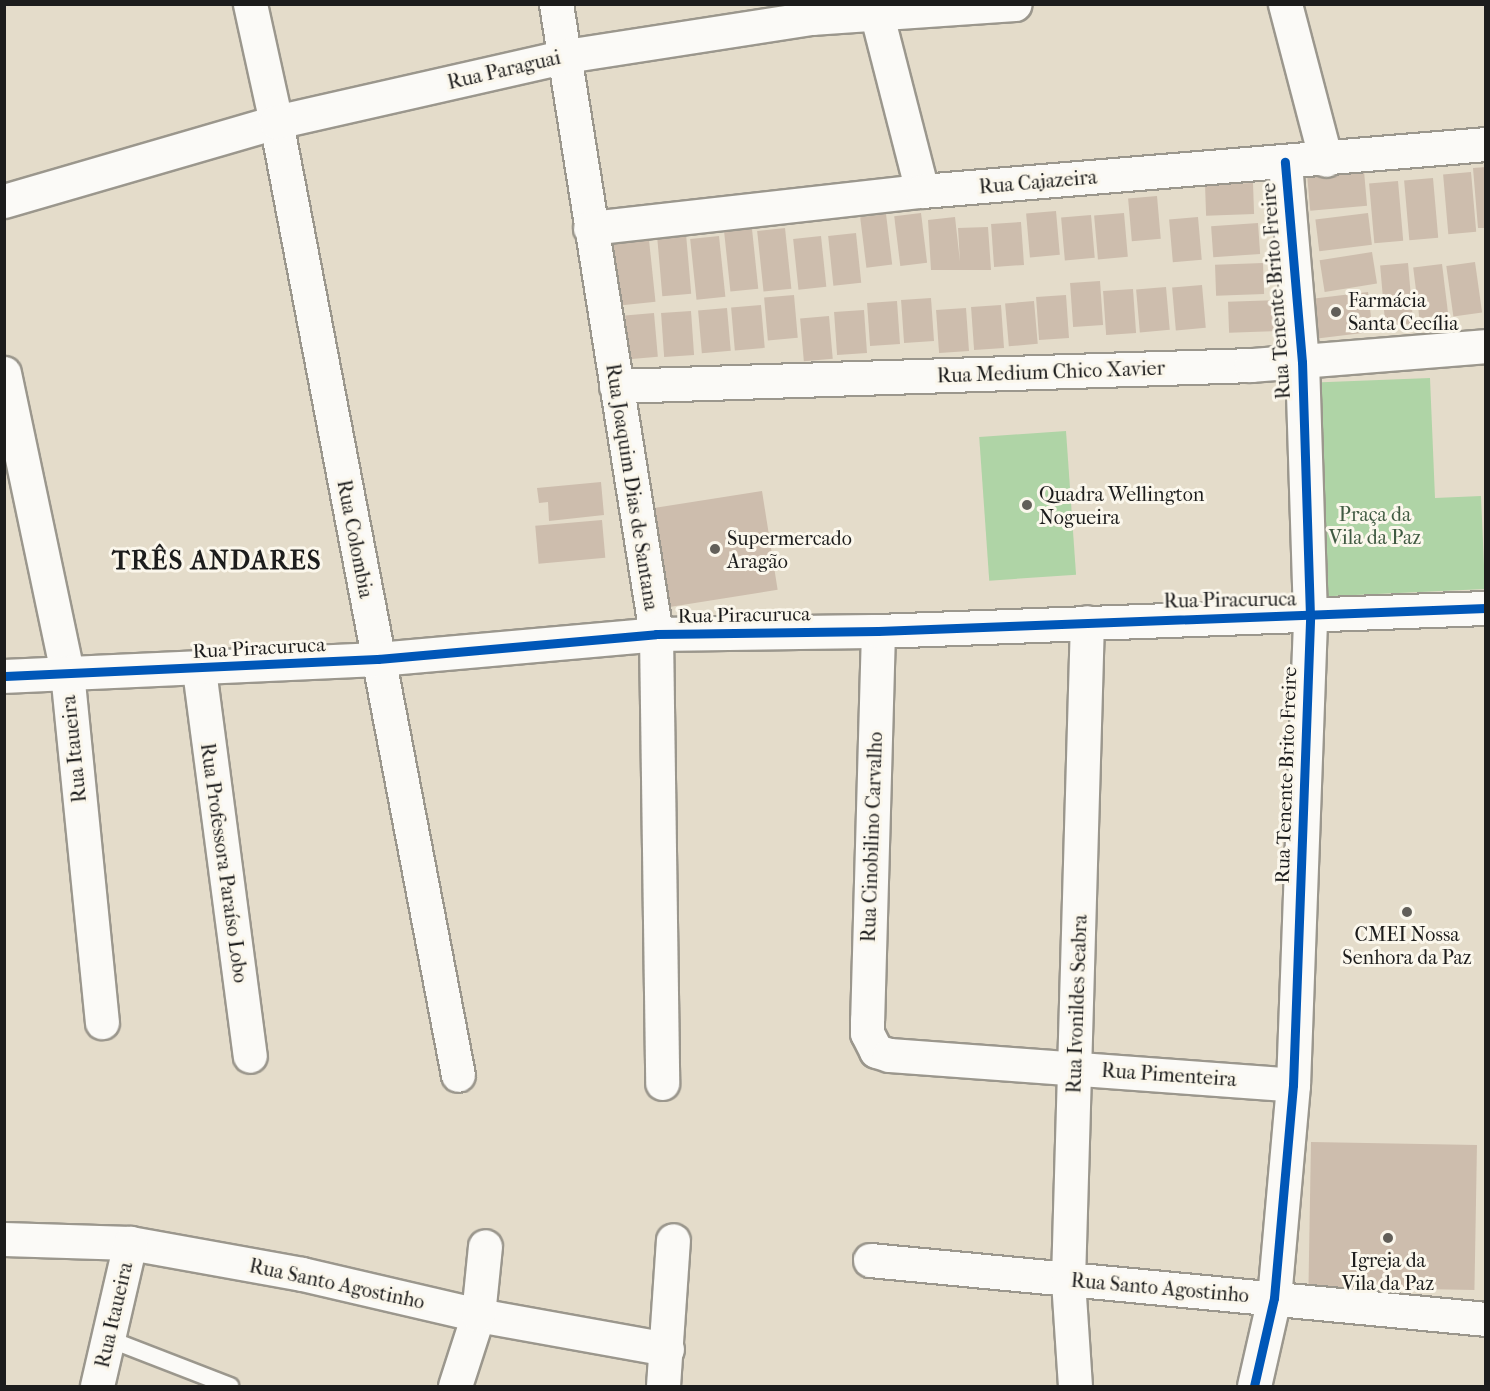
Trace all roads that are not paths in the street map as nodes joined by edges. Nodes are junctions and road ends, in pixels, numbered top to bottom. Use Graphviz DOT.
graph roads {
  1 [pos="250,4"];
  2 [pos="556,4"];
  3 [pos="1015,4"];
  4 [pos="1285,4"];
  5 [pos="874,8"];
  6 [pos="566,56"];
  7 [pos="276,122"];
  8 [pos="1485,144"];
  9 [pos="1326,160"];
  10 [pos="1285,162"];
  11 [pos="922,191"];
  12 [pos="4,201"];
  13 [pos="590,228"];
  14 [pos="1485,346"];
  15 [pos="1302,362"];
  16 [pos="4,373"];
  17 [pos="616,386"];
  18 [pos="1485,608"];
  19 [pos="1310,616"];
  20 [pos="1087,622"];
  21 [pos="878,631"];
  22 [pos="656,634"];
  23 [pos="378,659"];
  24 [pos="199,670"];
  25 [pos="67,672"];
  26 [pos="4,676"];
  27 [pos="102,1022"];
  28 [pos="871,1042"];
  29 [pos="250,1056"];
  30 [pos="1076,1068"];
  31 [pos="458,1075"];
  32 [pos="662,1083"];
  33 [pos="1293,1085"];
  34 [pos="4,1239"];
  35 [pos="673,1240"];
  36 [pos="130,1244"];
  37 [pos="485,1246"];
  38 [pos="870,1260"];
  39 [pos="1068,1280"];
  40 [pos="1274,1298"];
  41 [pos="478,1314"];
  42 [pos="1485,1319"];
  43 [pos="109,1339"];
  44 [pos="667,1349"];
  45 [pos="97,1386"];
  46 [pos="230,1386"];
  47 [pos="455,1386"];
  48 [pos="663,1386"];
  49 [pos="1075,1386"];
  50 [pos="1254,1386"];
  1 -- 7 [label="street, Rua Colombia"];
  2 -- 6 [label="street, Rua Joaquim Dias de Santana"];
  3 -- 5 [label="street, Rua Paraguai"];
  4 -- 9 [label="street"];
  5 -- 6 [label="street, Rua Paraguai"];
  5 -- 11 [label="street"];
  6 -- 7 [label="street, Rua Paraguai"];
  6 -- 13 [label="street, Rua Joaquim Dias de Santana"];
  7 -- 12 [label="street, Rua Paraguai"];
  7 -- 23 [label="street, Rua Colombia"];
  8 -- 9 [label="street, Rua Cajazeira"];
  9 -- 10 [label="street, Rua Cajazeira"];
  10 -- 11 [label="street, Rua Cajazeira"];
  10 -- 15 [label="street, Rua Tenente Brito Freire"];
  11 -- 13 [label="street, Rua Cajazeira"];
  13 -- 17 [label="street, Rua Joaquim Dias de Santana"];
  14 -- 15 [label="street, Rua Medium Chico Xavier"];
  15 -- 17 [label="street, Rua Medium Chico Xavier"];
  15 -- 19 [label="street, Rua Tenente Brito Freire"];
  16 -- 25 [label="street, Rua Itaueira"];
  17 -- 22 [label="street, Rua Joaquim Dias de Santana"];
  18 -- 19 [label="street, Rua Piracuruca"];
  19 -- 20 [label="street, Rua Piracuruca"];
  19 -- 33 [label="street, Rua Tenente Brito Freire"];
  20 -- 21 [label="street, Rua Piracuruca"];
  20 -- 30 [label="street, Rua Ivonildes Seabra"];
  21 -- 22 [label="street, Rua Piracuruca"];
  21 -- 28 [label="street, Rua Cinobilino Carvalho"];
  22 -- 23 [label="street, Rua Piracuruca"];
  22 -- 32 [label="street, Rua Joaquim Dias de Santana"];
  23 -- 24 [label="street, Rua Piracuruca"];
  23 -- 31 [label="street, Rua Colombia"];
  24 -- 25 [label="street, Rua Piracuruca"];
  24 -- 29 [label="street, Rua Professora Paraíso Lobo"];
  25 -- 26 [label="street, Rua Piracuruca"];
  25 -- 27 [label="street, Rua Itaueira"];
  28 -- 30 [label="street, Rua Pimenteira"];
  30 -- 33 [label="street, Rua Pimenteira"];
  30 -- 39 [label="street, Rua Ivonildes Seabra"];
  33 -- 40 [label="street, Rua Tenente Brito Freire"];
  34 -- 36 [label="street, Rua Santo Agostinho"];
  35 -- 44 [label="street"];
  36 -- 41 [label="street, Rua Santo Agostinho"];
  36 -- 43 [label="street, Rua Itaueira"];
  37 -- 41 [label="street"];
  38 -- 39 [label="street, Rua Santo Agostinho"];
  39 -- 40 [label="street, Rua Santo Agostinho"];
  39 -- 49 [label="street, Rua Ivonildes Seabra"];
  40 -- 42 [label="street, Rua Santo Agostinho"];
  40 -- 50 [label="street, Rua Tenente Brito Freire"];
  41 -- 44 [label="street, Rua Santo Agostinho"];
  41 -- 47 [label="street"];
  43 -- 45 [label="street, Rua Itaueira"];
  43 -- 46 [label="lane"];
  44 -- 48 [label="street"];
}
